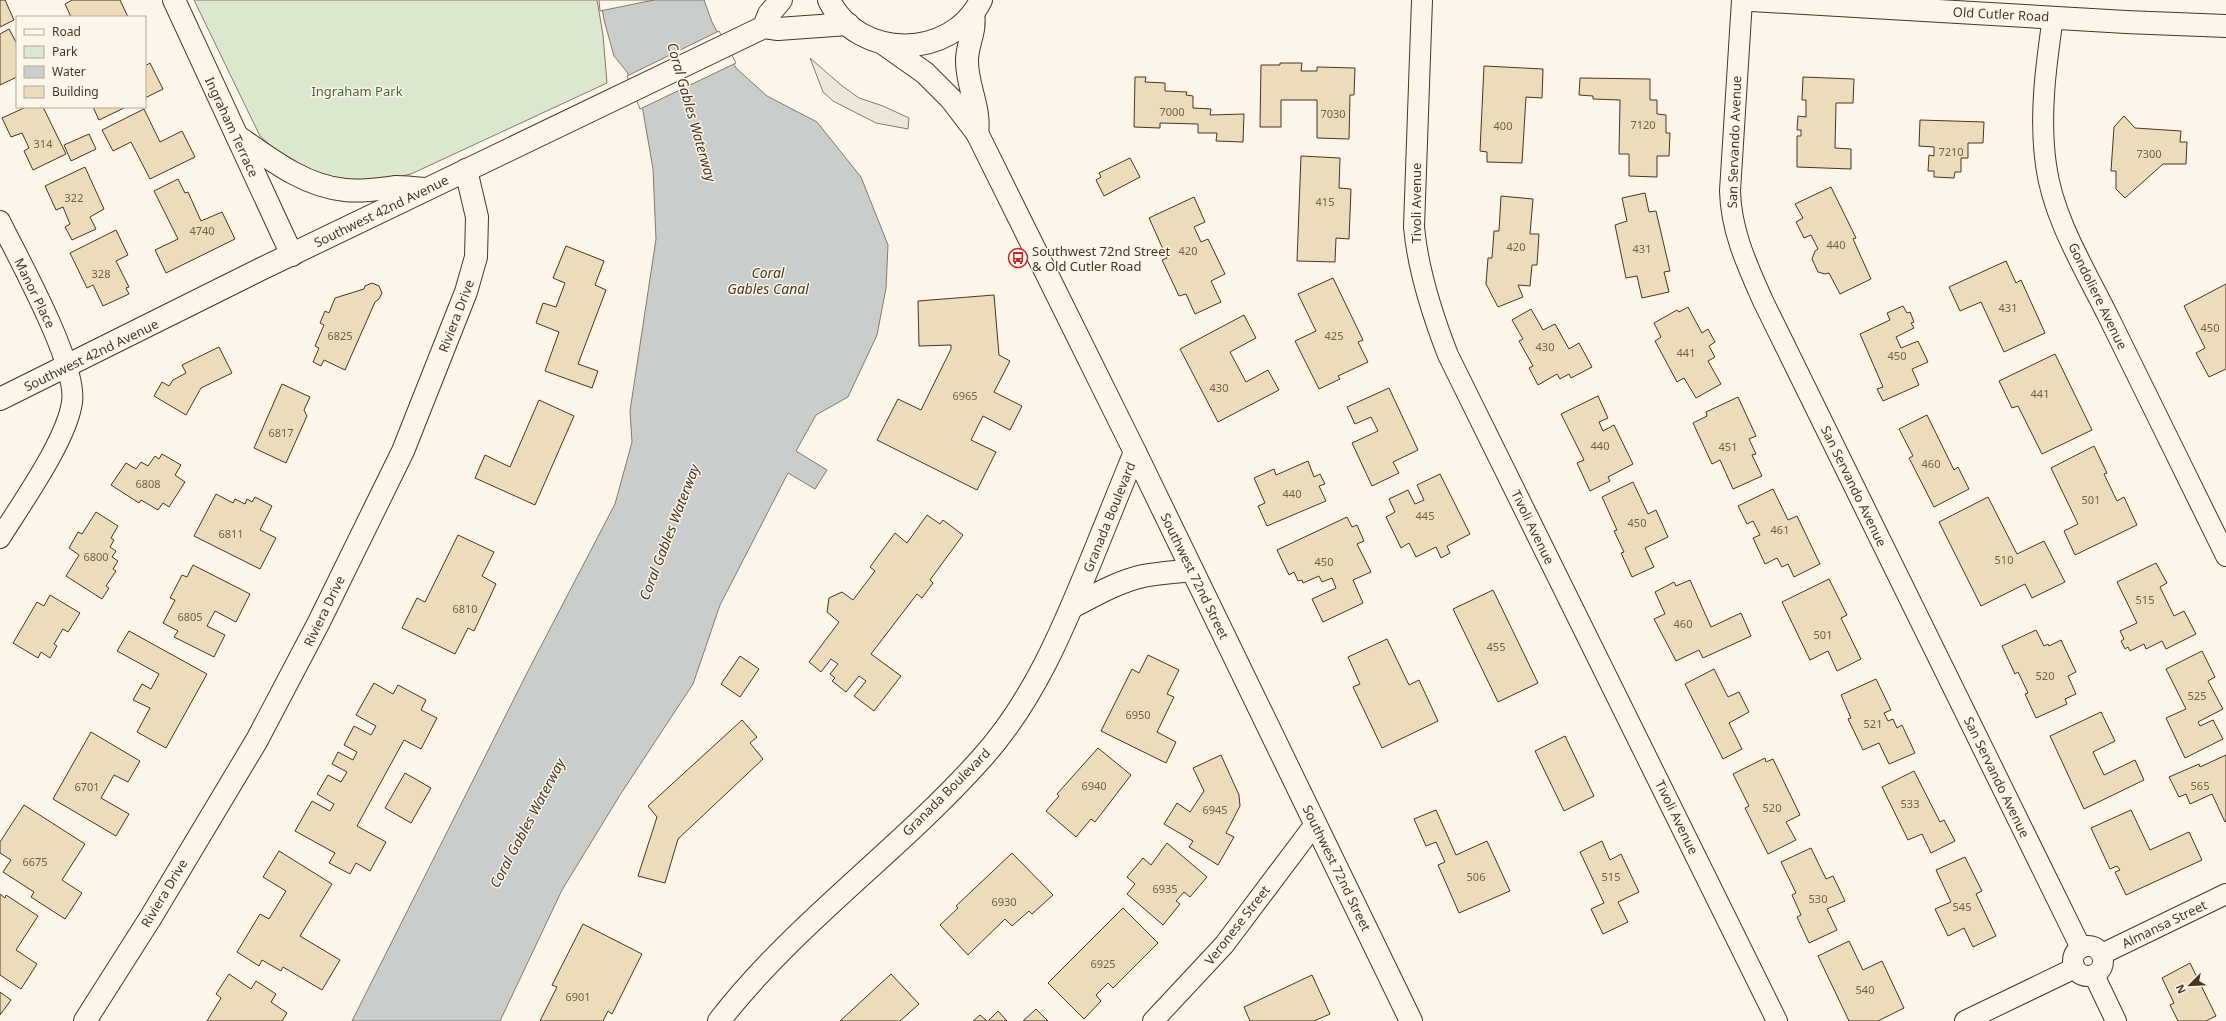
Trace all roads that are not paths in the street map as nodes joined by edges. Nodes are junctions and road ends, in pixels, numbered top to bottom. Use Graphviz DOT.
graph roads {
  1 [pos="174,0"];
  2 [pos="781,0"];
  3 [pos="829,0"];
  4 [pos="996,0"];
  5 [pos="1422,0"];
  6 [pos="1742,0"];
  7 [pos="1751,0"];
  8 [pos="976,8"];
  9 [pos="2053,17"];
  10 [pos="848,24"];
  11 [pos="2226,26"];
  12 [pos="764,27"];
  13 [pos="884,44"];
  14 [pos="977,133"];
  15 [pos="237,136"];
  16 [pos="466,170"];
  17 [pos="427,189"];
  18 [pos="0,221"];
  19 [pos="292,254"];
  20 [pos="66,367"];
  21 [pos="0,399"];
  22 [pos="1135,452"];
  23 [pos="0,538"];
  24 [pos="2226,556"];
  25 [pos="1192,570"];
  26 [pos="1072,607"];
  27 [pos="1316,824"];
  28 [pos="2226,894"];
  29 [pos="2081,948"];
  30 [pos="2102,954"];
  31 [pos="2075,968"];
  32 [pos="2094,976"];
  33 [pos="85,1021"];
  34 [pos="719,1021"];
  35 [pos="1153,1021"];
  36 [pos="1411,1021"];
  37 [pos="1778,1021"];
  38 [pos="1964,1021"];
  39 [pos="2116,1021"];
  1 -- 15 [label="main road, Ingraham Terrace"];
  2 -- 12 [label="main road"];
  3 -- 10 [label="main road"];
  4 -- 8 [label="main road"];
  5 -- 37 [label="street, Tivoli Avenue"];
  6 -- 29 [label="street, San Servando Avenue"];
  7 -- 9 [label="main road, Old Cutler Road"];
  8 -- 13 [label="main road"];
  8 -- 14 [label="main road, Southwest 72nd Street"];
  9 -- 11 [label="main road, Old Cutler Road"];
  9 -- 24 [label="street, Gondoliere Avenue"];
  10 -- 12 [label="main road"];
  10 -- 13 [label="main road"];
  12 -- 16 [label="main road, Southwest 42nd Avenue"];
  13 -- 14 [label="main road, Southwest 72nd Street"];
  14 -- 22 [label="main road, Southwest 72nd Street"];
  15 -- 17 [label="main road"];
  15 -- 19 [label="main road, Ingraham Terrace"];
  16 -- 17 [label="main road, Southwest 42nd Avenue"];
  16 -- 33 [label="main road, Riviera Drive"];
  17 -- 19 [label="main road, Southwest 42nd Avenue"];
  18 -- 20 [label="street, Manor Place"];
  19 -- 20 [label="main road, Southwest 42nd Avenue"];
  20 -- 21 [label="main road, Southwest 42nd Avenue"];
  20 -- 23 [label="street, Manor Place"];
  22 -- 25 [label="main road, Southwest 72nd Street"];
  22 -- 26 [label="main road, Granada Boulevard"];
  25 -- 26 [label="main road"];
  25 -- 27 [label="main road, Southwest 72nd Street"];
  26 -- 34 [label="main road, Granada Boulevard"];
  27 -- 35 [label="street, Veronese Street"];
  27 -- 36 [label="main road, Southwest 72nd Street"];
  28 -- 30 [label="street, Almansa Street"];
  29 -- 30 [label="street"];
  29 -- 31 [label="street"];
  30 -- 32 [label="street"];
  31 -- 32 [label="street"];
  31 -- 38 [label="street"];
  32 -- 39 [label="street"];
}
